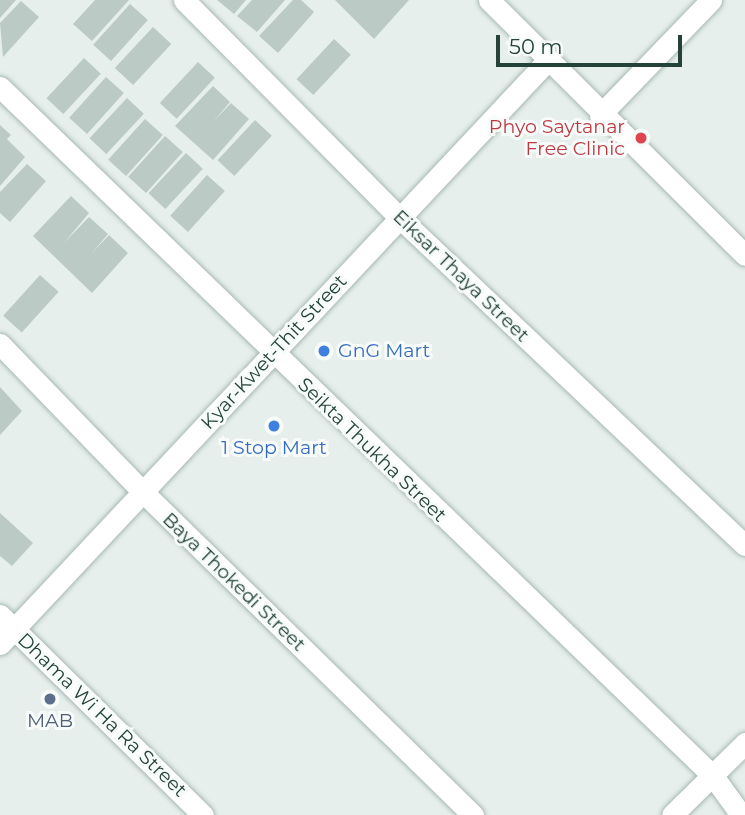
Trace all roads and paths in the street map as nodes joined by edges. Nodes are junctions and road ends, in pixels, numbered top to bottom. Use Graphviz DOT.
graph roads {
  1 [pos="184,0"];
  2 [pos="489,0"];
  3 [pos="711,0"];
  4 [pos="548,60"];
  5 [pos="0,87"];
  6 [pos="600,115"];
  7 [pos="400,218"];
  8 [pos="745,255"];
  9 [pos="0,344"];
  10 [pos="272,354"];
  11 [pos="143,492"];
  12 [pos="745,545"];
  13 [pos="5,629"];
  14 [pos="745,743"];
  15 [pos="713,776"];
  16 [pos="203,815"];
  17 [pos="473,815"];
  18 [pos="672,815"];
  19 [pos="741,815"];
  1 -- 7 [label="street, Eiksar Thaya Street"];
  2 -- 4 [label="street"];
  3 -- 6 [label="street"];
  4 -- 6 [label="street"];
  4 -- 7 [label="street, Kyar-Kwet-Thit Street"];
  5 -- 10 [label="street, Seikta Thukha Street"];
  6 -- 8 [label="street"];
  7 -- 10 [label="street, Kyar-Kwet-Thit Street"];
  7 -- 12 [label="street, Eiksar Thaya Street"];
  9 -- 11 [label="street, Baya Thokedi Street"];
  10 -- 11 [label="street, Kyar-Kwet-Thit Street"];
  10 -- 15 [label="street, Seikta Thukha Street"];
  11 -- 13 [label="street, Kyar-Kwet-Thit Street"];
  11 -- 17 [label="street, Baya Thokedi Street"];
  13 -- 16 [label="street, Dhama Wi Ha Ra Street"];
  14 -- 15 [label="street"];
  15 -- 18 [label="street"];
  15 -- 19 [label="street, Seikta Thukha Street"];
}
